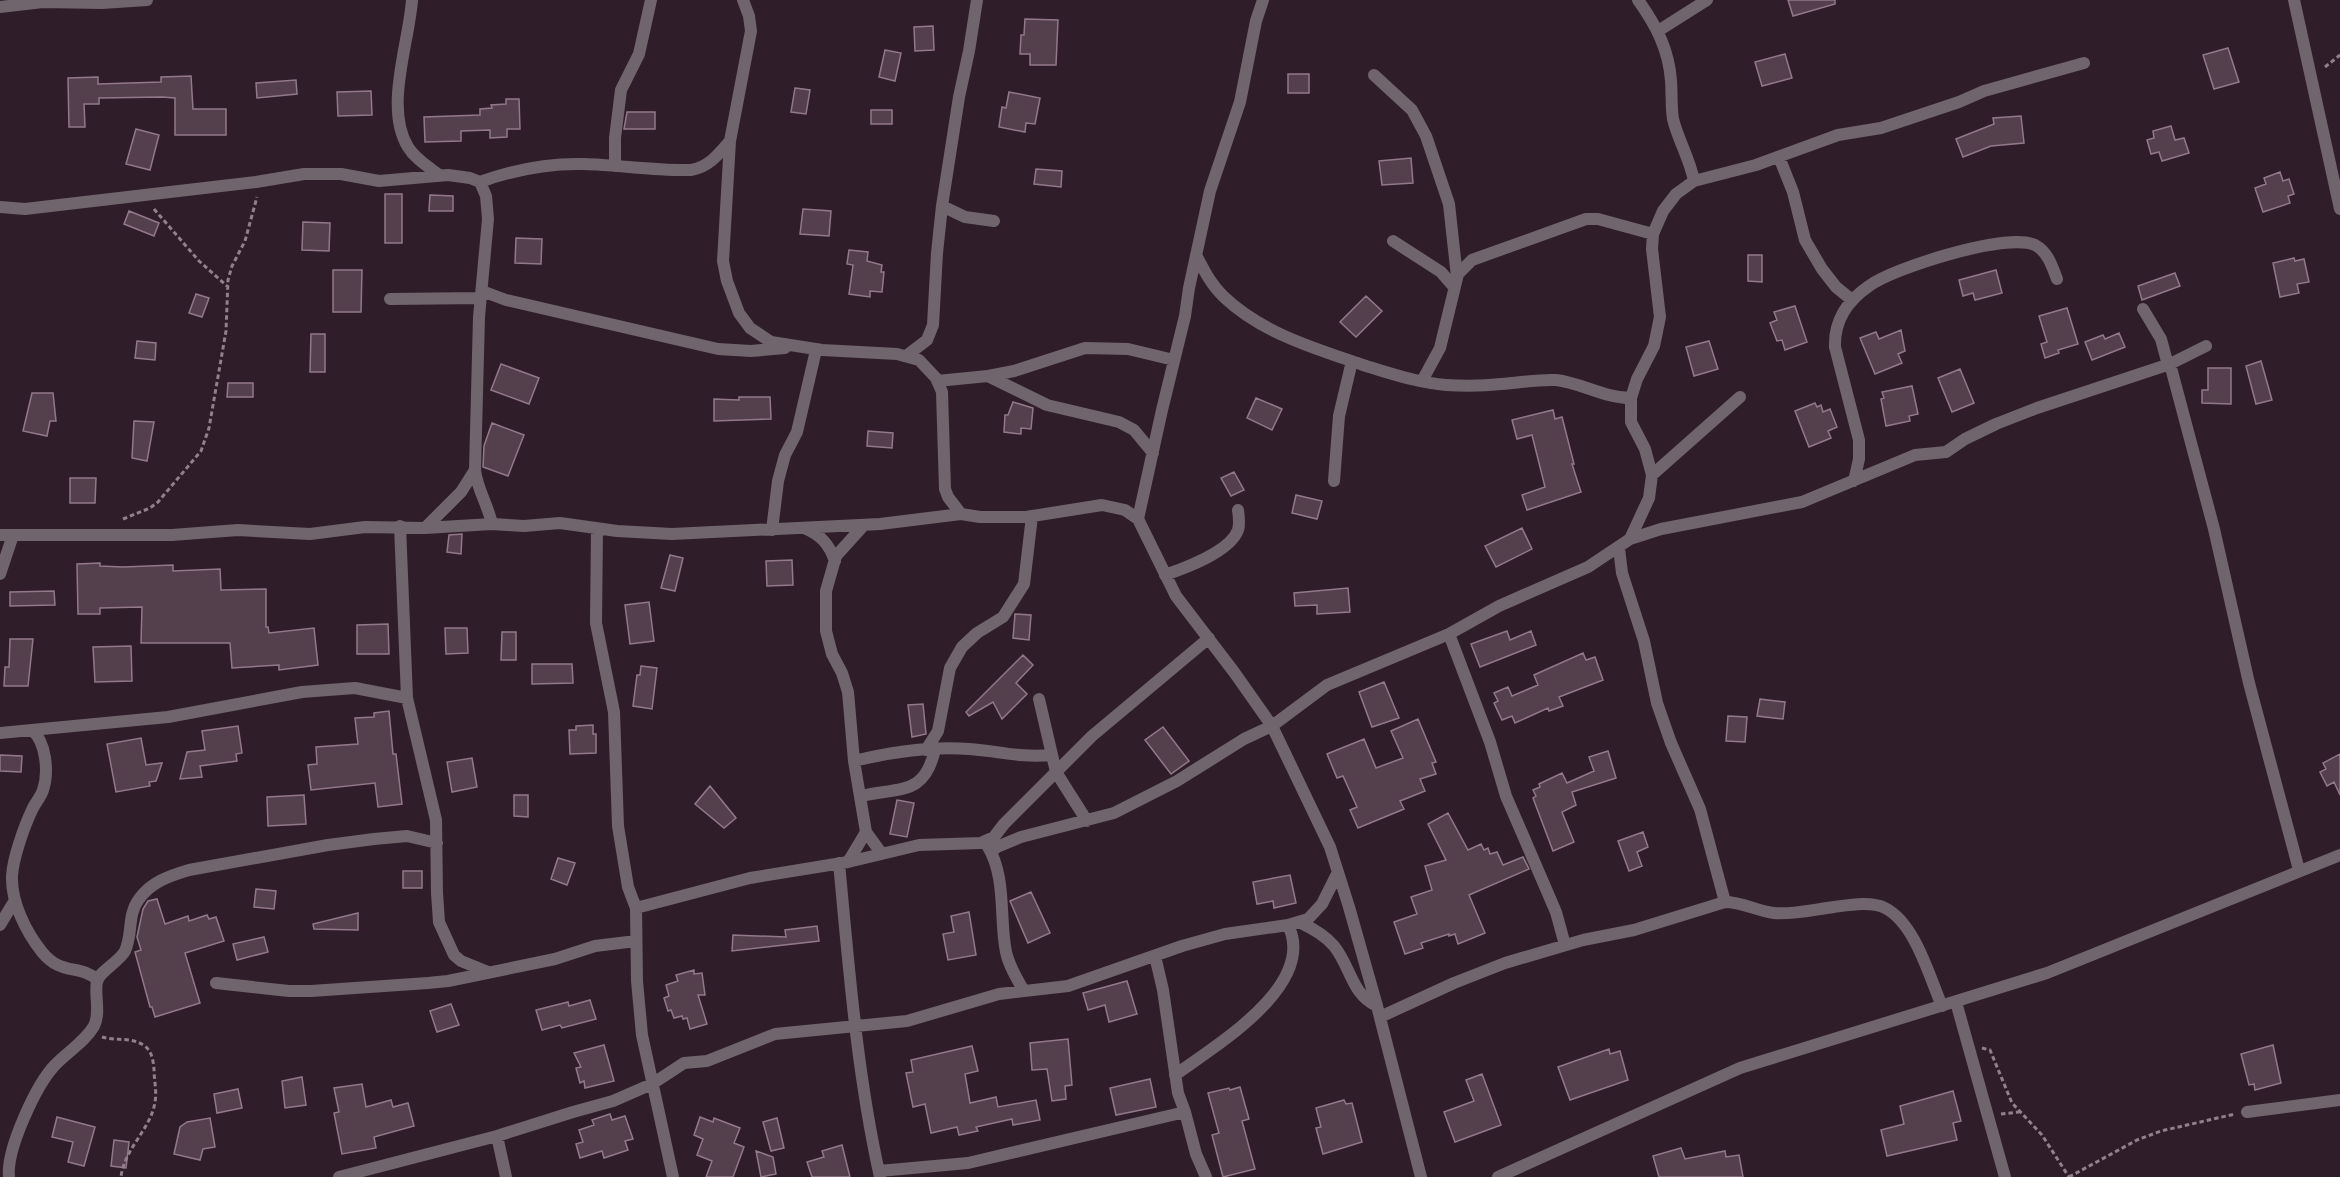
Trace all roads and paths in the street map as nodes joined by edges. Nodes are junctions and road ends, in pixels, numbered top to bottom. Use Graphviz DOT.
graph roads {
  1 [pos="147,0"];
  2 [pos="412,0"];
  3 [pos="651,0"];
  4 [pos="743,0"];
  5 [pos="977,0"];
  6 [pos="1263,0"];
  7 [pos="1638,0"];
  8 [pos="1707,0"];
  9 [pos="2294,0"];
  10 [pos="44,1"];
  11 [pos="0,7"];
  12 [pos="1658,31"];
  13 [pos="2084,63"];
  14 [pos="1374,75"];
  15 [pos="730,141"];
  16 [pos="1779,157"];
  17 [pos="615,166"];
  18 [pos="439,175"];
  19 [pos="275,179"];
  20 [pos="1694,181"];
  21 [pos="480,182"];
  22 [pos="132,196"];
  23 [pos="942,206"];
  24 [pos="0,207"];
  25 [pos="2340,209"];
  26 [pos="994,221"];
  27 [pos="1653,234"];
  28 [pos="1393,242"];
  29 [pos="1196,255"];
  30 [pos="2057,279"];
  31 [pos="1456,283"];
  32 [pos="228,288"];
  33 [pos="481,295"];
  34 [pos="390,299"];
  35 [pos="1852,300"];
  36 [pos="2143,309"];
  37 [pos="2206,346"];
  38 [pos="796,347"];
  39 [pos="816,350"];
  40 [pos="906,356"];
  41 [pos="1174,360"];
  42 [pos="1352,362"];
  43 [pos="2169,364"];
  44 [pos="988,376"];
  45 [pos="937,381"];
  46 [pos="1422,381"];
  47 [pos="1740,397"];
  48 [pos="1631,398"];
  49 [pos="1153,453"];
  50 [pos="475,470"];
  51 [pos="1652,475"];
  52 [pos="1334,481"];
  53 [pos="1854,481"];
  54 [pos="1238,510"];
  55 [pos="961,514"];
  56 [pos="1032,516"];
  57 [pos="123,519"];
  58 [pos="1138,519"];
  59 [pos="492,524"];
  60 [pos="864,525"];
  61 [pos="400,526"];
  62 [pos="424,528"];
  63 [pos="803,528"];
  64 [pos="597,529"];
  65 [pos="772,530"];
  66 [pos="6,535"];
  67 [pos="1630,539"];
  68 [pos="1619,548"];
  69 [pos="835,561"];
  70 [pos="0,574"];
  71 [pos="1165,575"];
  72 [pos="1449,634"];
  73 [pos="1209,638"];
  74 [pos="407,698"];
  75 [pos="1039,699"];
  76 [pos="1272,726"];
  77 [pos="32,730"];
  78 [pos="0,733"];
  79 [pos="930,750"];
  80 [pos="1051,755"];
  81 [pos="854,761"];
  82 [pos="1056,772"];
  83 [pos="861,796"];
  84 [pos="1086,821"];
  85 [pos="866,832"];
  86 [pos="437,843"];
  87 [pos="988,847"];
  88 [pos="882,854"];
  89 [pos="2340,855"];
  90 [pos="844,863"];
  91 [pos="2299,870"];
  92 [pos="1338,872"];
  93 [pos="15,900"];
  94 [pos="1725,902"];
  95 [pos="636,908"];
  96 [pos="1294,923"];
  97 [pos="0,925"];
  98 [pos="636,941"];
  99 [pos="1565,945"];
  100 [pos="1155,956"];
  101 [pos="488,972"];
  102 [pos="98,980"];
  103 [pos="216,983"];
  104 [pos="1024,991"];
  105 [pos="1956,1002"];
  106 [pos="1942,1006"];
  107 [pos="1378,1012"];
  108 [pos="93,1028"];
  109 [pos="854,1028"];
  110 [pos="1968,1047"];
  111 [pos="1175,1074"];
  112 [pos="652,1084"];
  113 [pos="2340,1100"];
  114 [pos="1185,1112"];
  115 [pos="2247,1112"];
  116 [pos="497,1136"];
  117 [pos="879,1174"];
  118 [pos="9,1177"];
  119 [pos="121,1177"];
  120 [pos="339,1177"];
  121 [pos="506,1177"];
  122 [pos="673,1177"];
  123 [pos="1206,1177"];
  124 [pos="1421,1177"];
  125 [pos="1498,1177"];
  126 [pos="2005,1177"];
  127 [pos="2069,1177"];
  1 -- 10 [label="street"];
  2 -- 18 [label="street"];
  3 -- 17 [label="street"];
  4 -- 15 [label="street"];
  5 -- 23 [label="street"];
  6 -- 29 [label="street"];
  7 -- 12 [label="street"];
  8 -- 12 [label="street"];
  9 -- 25 [label="street"];
  10 -- 11 [label="street"];
  12 -- 20 [label="street"];
  13 -- 16 [label="street"];
  14 -- 31 [label="street"];
  15 -- 17 [label="street"];
  15 -- 38 [label="street"];
  16 -- 20 [label="street"];
  16 -- 35 [label="street"];
  17 -- 21 [label="street"];
  18 -- 19 [label="street"];
  18 -- 21 [label="street"];
  19 -- 22 [label="street"];
  19 -- 32 [label="path"];
  20 -- 27 [label="street"];
  21 -- 33 [label="street"];
  22 -- 24 [label="street"];
  22 -- 32 [label="path"];
  23 -- 26 [label="street"];
  23 -- 40 [label="street"];
  27 -- 31 [label="street"];
  27 -- 48 [label="street"];
  28 -- 31 [label="street"];
  29 -- 41 [label="street"];
  29 -- 42 [label="street"];
  30 -- 35 [label="street"];
  31 -- 46 [label="street"];
  32 -- 57 [label="path"];
  33 -- 34 [label="street"];
  33 -- 38 [label="street"];
  33 -- 50 [label="street"];
  35 -- 53 [label="street"];
  36 -- 43 [label="street"];
  37 -- 43 [label="street"];
  38 -- 39 [label="street"];
  39 -- 40 [label="street"];
  39 -- 65 [label="street"];
  40 -- 45 [label="street"];
  41 -- 44 [label="street"];
  41 -- 49 [label="street"];
  42 -- 46 [label="street"];
  42 -- 52 [label="street"];
  43 -- 53 [label="street"];
  43 -- 91 [label="street"];
  44 -- 45 [label="street"];
  44 -- 49 [label="street"];
  45 -- 55 [label="street"];
  46 -- 48 [label="street"];
  47 -- 51 [label="street"];
  48 -- 51 [label="street"];
  49 -- 58 [label="street"];
  50 -- 59 [label="street"];
  50 -- 62 [label="street"];
  51 -- 67 [label="street"];
  53 -- 67 [label="street"];
  54 -- 71 [label="street"];
  55 -- 56 [label="street"];
  55 -- 60 [label="street"];
  56 -- 58 [label="street"];
  56 -- 79 [label="street"];
  58 -- 71 [label="street"];
  59 -- 62 [label="street"];
  59 -- 64 [label="street"];
  60 -- 63 [label="street"];
  60 -- 69 [label="street"];
  61 -- 62 [label="street"];
  61 -- 66 [label="street"];
  61 -- 74 [label="street"];
  63 -- 65 [label="street"];
  63 -- 69 [label="street"];
  64 -- 65 [label="street"];
  64 -- 95 [label="street"];
  66 -- 70 [label="street"];
  67 -- 68 [label="street"];
  68 -- 72 [label="street"];
  68 -- 94 [label="street"];
  69 -- 81 [label="street"];
  71 -- 73 [label="street"];
  72 -- 76 [label="street"];
  72 -- 99 [label="street"];
  73 -- 76 [label="street"];
  73 -- 82 [label="street"];
  74 -- 77 [label="street"];
  74 -- 86 [label="street"];
  75 -- 80 [label="street"];
  76 -- 84 [label="street"];
  76 -- 92 [label="street"];
  77 -- 78 [label="street"];
  77 -- 93 [label="street"];
  79 -- 80 [label="street"];
  79 -- 81 [label="street"];
  79 -- 83 [label="street"];
  80 -- 82 [label="street"];
  81 -- 83 [label="street"];
  82 -- 84 [label="street"];
  82 -- 87 [label="street"];
  83 -- 85 [label="street"];
  84 -- 87 [label="street"];
  85 -- 88 [label="street"];
  85 -- 90 [label="street"];
  86 -- 101 [label="street"];
  86 -- 102 [label="street"];
  87 -- 88 [label="street"];
  87 -- 104 [label="street"];
  88 -- 90 [label="street"];
  89 -- 91 [label="street"];
  90 -- 95 [label="street"];
  90 -- 109 [label="street"];
  91 -- 105 [label="street"];
  92 -- 96 [label="street"];
  92 -- 107 [label="street"];
  93 -- 97 [label="street"];
  93 -- 102 [label="street"];
  94 -- 99 [label="street"];
  94 -- 106 [label="street"];
  95 -- 98 [label="street"];
  96 -- 100 [label="street"];
  96 -- 107 [label="street"];
  96 -- 111 [label="street"];
  98 -- 101 [label="street"];
  98 -- 112 [label="street"];
  99 -- 107 [label="street"];
  100 -- 104 [label="street"];
  100 -- 111 [label="street"];
  101 -- 103 [label="street"];
  102 -- 108 [label="street"];
  104 -- 109 [label="street"];
  105 -- 106 [label="street"];
  105 -- 110 [label="street"];
  106 -- 125 [label="street"];
  107 -- 124 [label="street"];
  108 -- 118 [label="street"];
  108 -- 119 [label="path"];
  109 -- 112 [label="street"];
  109 -- 117 [label="street"];
  110 -- 126 [label="street"];
  110 -- 127 [label="path"];
  111 -- 114 [label="street"];
  112 -- 116 [label="street"];
  112 -- 122 [label="street"];
  113 -- 115 [label="street"];
  114 -- 117 [label="street"];
  114 -- 123 [label="street"];
  115 -- 127 [label="path"];
  116 -- 120 [label="street"];
  116 -- 121 [label="street"];
}
